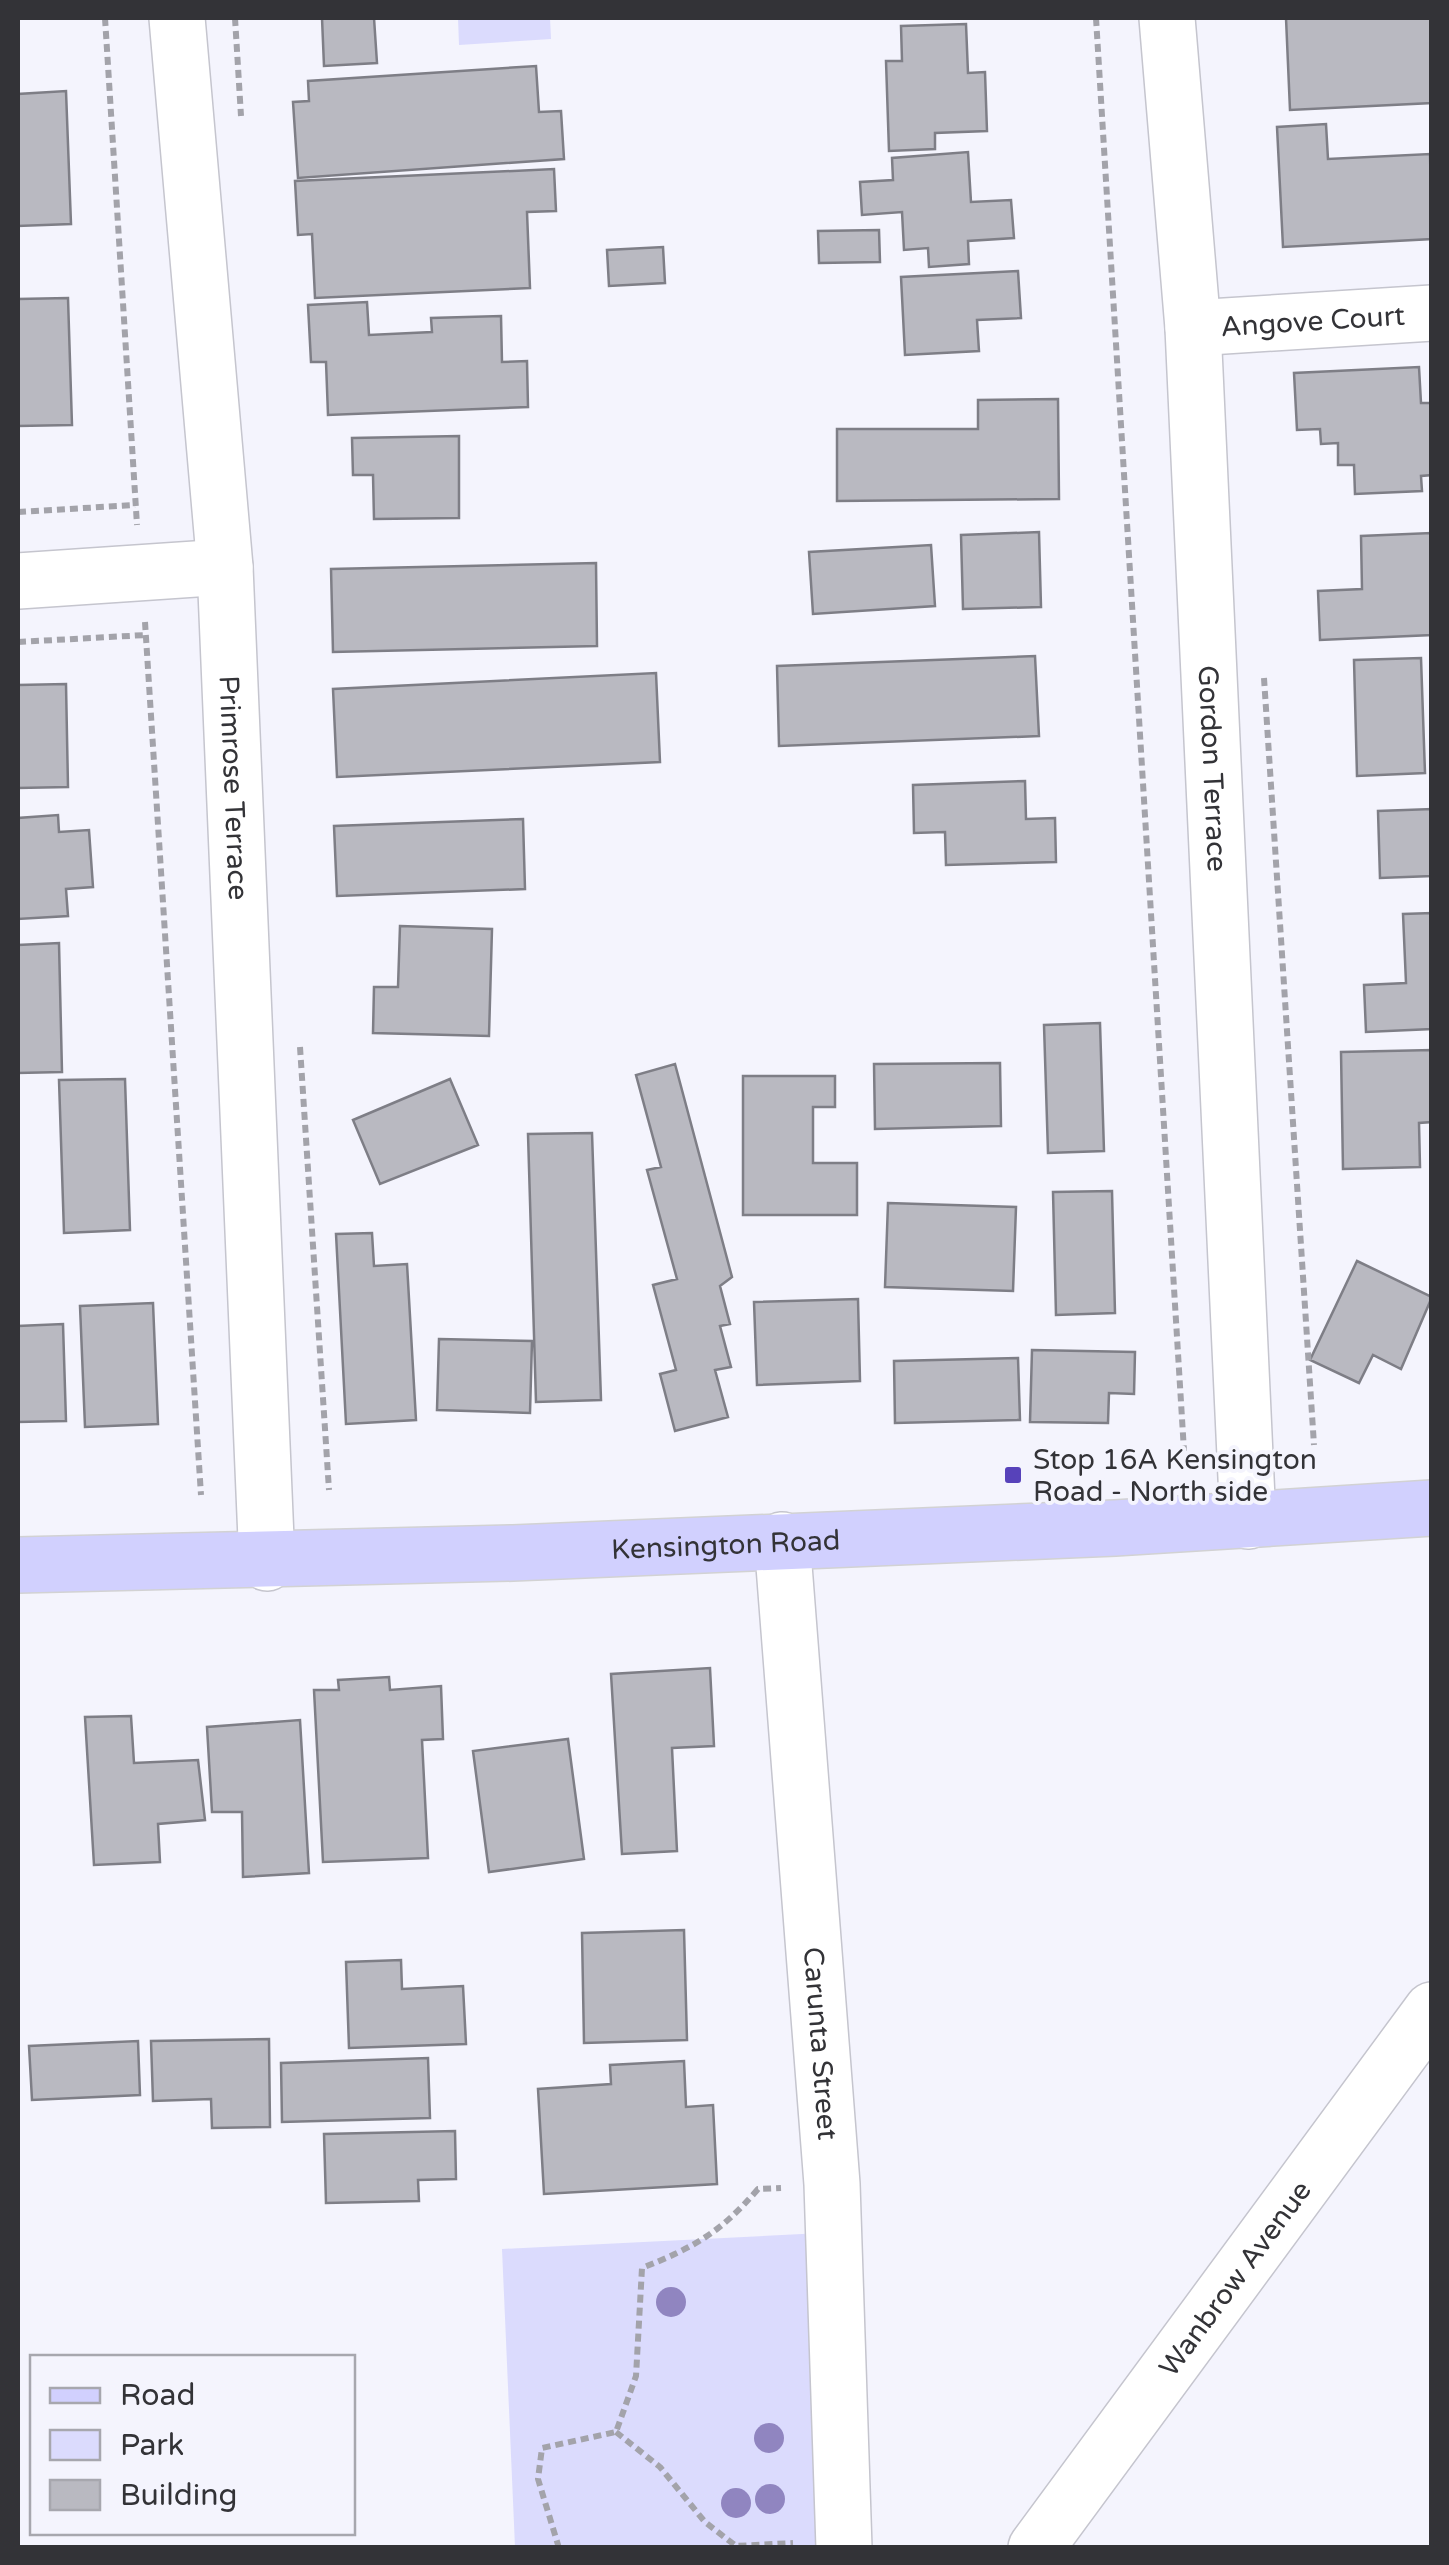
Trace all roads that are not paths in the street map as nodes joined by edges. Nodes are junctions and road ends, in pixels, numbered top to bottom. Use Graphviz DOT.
graph roads {
  1 [pos="178,18"];
  2 [pos="1167,18"];
  3 [pos="1432,313"];
  4 [pos="1193,328"];
  5 [pos="225,567"];
  6 [pos="18,581"];
  7 [pos="1432,1508"];
  8 [pos="1248,1521"];
  9 [pos="782,1540"];
  10 [pos="267,1563"];
  11 [pos="18,1565"];
  12 [pos="1432,2010"];
  13 [pos="844,2544"];
  14 [pos="1036,2548"];
  1 -- 5 [label="street, Primrose Terrace"];
  2 -- 4 [label="street, Gordon Terrace"];
  3 -- 4 [label="street, Angove Court"];
  4 -- 8 [label="street, Gordon Terrace"];
  5 -- 6 [label="street"];
  5 -- 10 [label="street, Primrose Terrace"];
  7 -- 8 [label="main road, Kensington Road"];
  8 -- 9 [label="main road, Kensington Road"];
  9 -- 10 [label="main road, Kensington Road"];
  9 -- 13 [label="street, Carunta Street"];
  10 -- 11 [label="main road, Kensington Road"];
  12 -- 14 [label="street, Wanbrow Avenue"];
}
